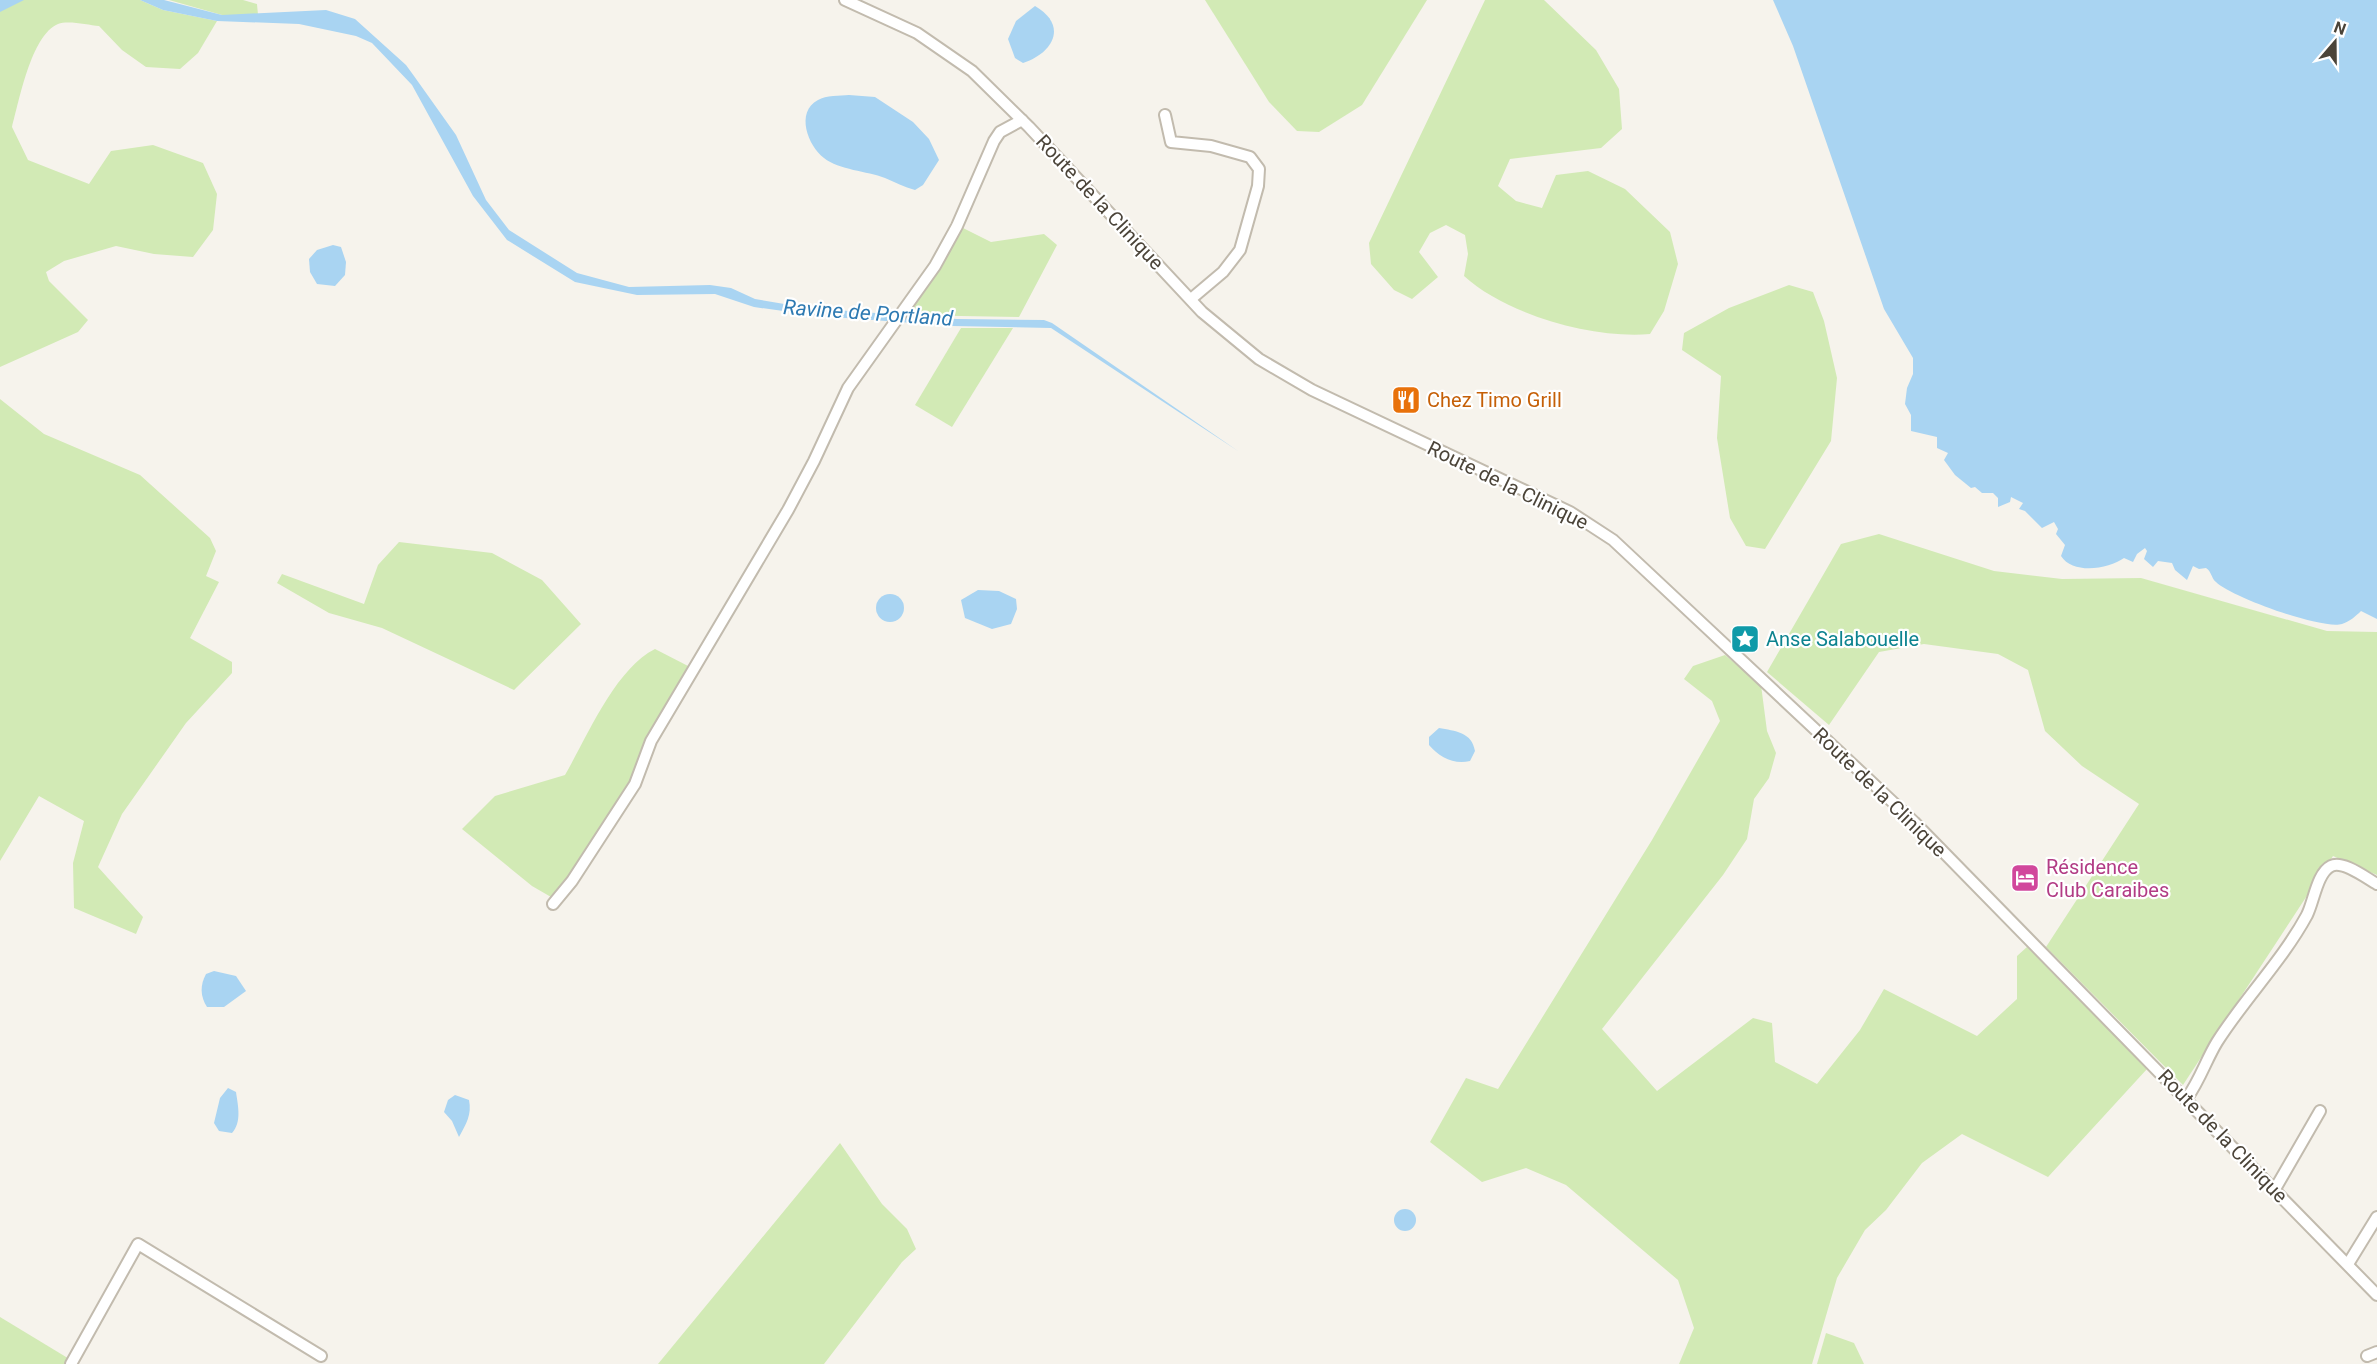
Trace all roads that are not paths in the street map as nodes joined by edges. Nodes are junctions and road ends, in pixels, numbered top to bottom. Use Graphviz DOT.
graph roads {
  1 [pos="845,0"];
  2 [pos="1165,115"];
  3 [pos="1022,120"];
  4 [pos="1191,299"];
  5 [pos="2377,884"];
  6 [pos="553,904"];
  7 [pos="2187,1098"];
  8 [pos="2320,1111"];
  9 [pos="2275,1189"];
  10 [pos="2377,1217"];
  11 [pos="2348,1264"];
  12 [pos="2377,1295"];
  13 [pos="321,1356"];
  14 [pos="71,1364"];
  1 -- 3 [label="street, Route de la Clinique"];
  2 -- 4 [label="street"];
  3 -- 4 [label="street, Route de la Clinique"];
  3 -- 6 [label="street"];
  4 -- 7 [label="street, Route de la Clinique"];
  5 -- 7 [label="street"];
  7 -- 9 [label="street, Route de la Clinique"];
  8 -- 9 [label="street"];
  9 -- 11 [label="street, Route de la Clinique"];
  10 -- 11 [label="street"];
  11 -- 12 [label="street, Route de la Clinique"];
  13 -- 14 [label="street"];
}
